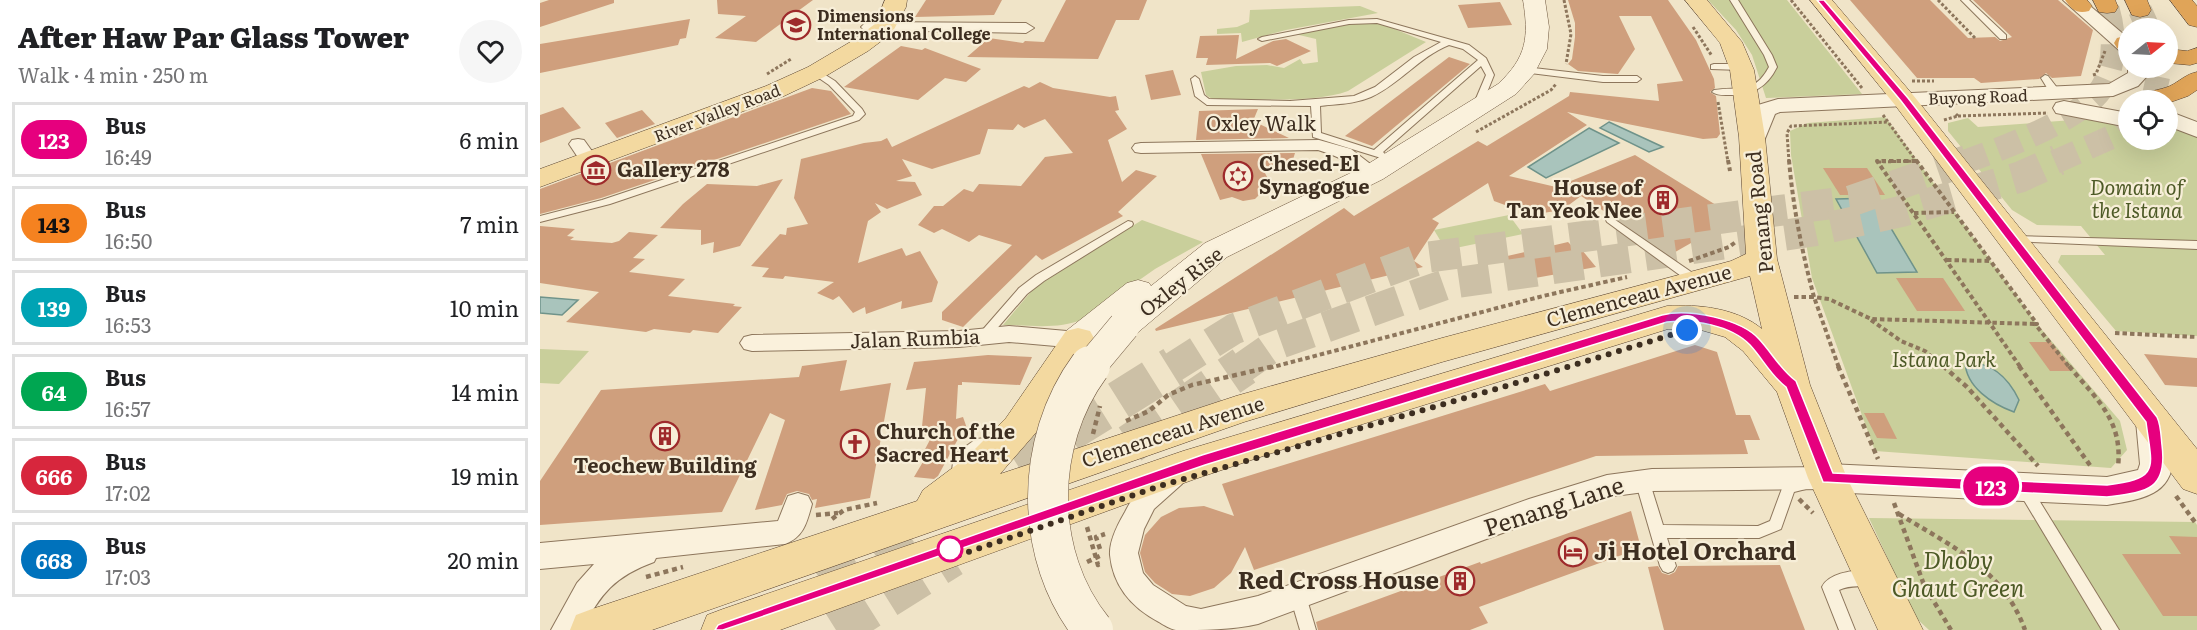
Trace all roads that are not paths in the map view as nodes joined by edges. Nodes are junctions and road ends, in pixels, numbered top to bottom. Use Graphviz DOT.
graph roads {
  1 [pos="881,0"];
  2 [pos="896,0"];
  3 [pos="1534,0"];
  4 [pos="1734,0"];
  5 [pos="1821,0"];
  6 [pos="1965,0"];
  7 [pos="2181,0"];
  8 [pos="2076,2"];
  9 [pos="1698,8"];
  10 [pos="2197,20"];
  11 [pos="876,27"];
  12 [pos="1026,28"];
  13 [pos="2003,38"];
  14 [pos="1262,39"];
  15 [pos="2118,41"];
  16 [pos="1449,42"];
  17 [pos="2197,55"];
  18 [pos="2178,57"];
  19 [pos="1483,60"];
  20 [pos="1714,67"];
  21 [pos="1741,67"];
  22 [pos="1526,70"];
  23 [pos="816,72"];
  24 [pos="1196,79"];
  25 [pos="1637,79"];
  26 [pos="2197,79"];
  27 [pos="2178,91"];
  28 [pos="1717,92"];
  29 [pos="1745,93"];
  30 [pos="2053,95"];
  31 [pos="1904,100"];
  32 [pos="1315,103"];
  33 [pos="2118,103"];
  34 [pos="2118,103"];
  35 [pos="1476,109"];
  36 [pos="2178,122"];
  37 [pos="1933,123"];
  38 [pos="2197,130"];
  39 [pos="2178,134"];
  40 [pos="1752,137"];
  41 [pos="2197,141"];
  42 [pos="1141,148"];
  43 [pos="584,153"];
  44 [pos="1381,162"];
  45 [pos="540,170"];
  46 [pos="540,179"];
  47 [pos="540,219"];
  48 [pos="1611,220"];
  49 [pos="1128,224"];
  50 [pos="2197,245"];
  51 [pos="1216,250"];
  52 [pos="2001,250"];
  53 [pos="1744,251"];
  54 [pos="1686,273"];
  55 [pos="1593,325"];
  56 [pos="983,337"];
  57 [pos="1078,340"];
  58 [pos="752,343"];
  59 [pos="1792,385"];
  60 [pos="2152,421"];
  61 [pos="1183,467"];
  62 [pos="2032,478"];
  63 [pos="2197,478"];
  64 [pos="1642,480"];
  65 [pos="1815,493"];
  66 [pos="798,504"];
  67 [pos="896,511"];
  68 [pos="1658,531"];
  69 [pos="548,555"];
  70 [pos="682,555"];
  71 [pos="1668,566"];
  72 [pos="1878,585"];
  73 [pos="587,589"];
  74 [pos="1298,596"];
  75 [pos="566,630"];
  76 [pos="592,630"];
  77 [pos="723,630"];
  78 [pos="1093,630"];
  79 [pos="1308,630"];
  80 [pos="1846,630"];
  81 [pos="1901,630"];
  82 [pos="2110,630"];
  1 -- 11 [label="main road, River Valley Road"];
  2 -- 11 [label="main road, River Valley Road"];
  3 -- 22 [label="main road, Oxley Rise"];
  4 -- 29 [label="lane"];
  5 -- 31 [label="main road"];
  6 -- 13 [label="lane"];
  7 -- 10 [label="highway"];
  8 -- 15 [label="street"];
  9 -- 21 [label="main road, Penang Road"];
  11 -- 12 [label="street"];
  11 -- 23 [label="main road, River Valley Road"];
  11 -- 43 [label="main road, River Valley Road"];
  14 -- 16 [label="lane"];
  16 -- 19 [label="lane"];
  16 -- 32 [label="lane"];
  17 -- 18 [label="highway"];
  19 -- 35 [label="lane"];
  19 -- 44 [label="lane"];
  20 -- 21 [label="lane"];
  21 -- 29 [label="main road, Penang Road"];
  22 -- 25 [label="lane"];
  22 -- 35 [label="main road, Oxley Rise"];
  23 -- 43 [label="main road, River Valley Road"];
  23 -- 47 [label="lane"];
  24 -- 32 [label="lane"];
  26 -- 27 [label="highway"];
  28 -- 29 [label="lane"];
  29 -- 40 [label="main road, Penang Road"];
  30 -- 31 [label="street, Buyong Road"];
  30 -- 33 [label="street"];
  30 -- 34 [label="street, Buyong Road"];
  30 -- 37 [label="street, Buyong Road"];
  31 -- 37 [label="main road"];
  31 -- 40 [label="street, Buyong Road"];
  32 -- 44 [label="lane"];
  35 -- 44 [label="main road, Oxley Rise"];
  36 -- 38 [label="street"];
  37 -- 52 [label="main road"];
  39 -- 41 [label="street"];
  40 -- 53 [label="main road, Penang Road"];
  42 -- 44 [label="street, Oxley Walk"];
  43 -- 45 [label="main road, River Valley Road"];
  43 -- 46 [label="main road, River Valley Road"];
  44 -- 51 [label="main road, Oxley Rise"];
  48 -- 54 [label="lane"];
  49 -- 56 [label="lane"];
  50 -- 52 [label="lane"];
  51 -- 57 [label="main road"];
  51 -- 78 [label="main road, Oxley Rise, bridge"];
  52 -- 60 [label="main road"];
  53 -- 54 [label="main road, Clemenceau Avenue"];
  53 -- 59 [label="main road, Penang Road"];
  54 -- 55 [label="main road, Clemenceau Avenue"];
  55 -- 59 [label="main road, Clemenceau Avenue"];
  55 -- 61 [label="main road, Clemenceau Avenue"];
  55 -- 67 [label="main road, Clemenceau Avenue"];
  56 -- 57 [label="street, Jalan Rumbia"];
  56 -- 58 [label="street, Jalan Rumbia"];
  57 -- 67 [label="main road"];
  59 -- 65 [label="main road, Penang Road"];
  60 -- 62 [label="street, Penang Lane"];
  60 -- 63 [label="main road"];
  61 -- 74 [label="street, Penang Lane"];
  61 -- 77 [label="main road, Clemenceau Avenue"];
  62 -- 65 [label="street, Penang Lane"];
  62 -- 82 [label="lane"];
  64 -- 65 [label="street, Penang Lane"];
  64 -- 68 [label="lane"];
  64 -- 74 [label="street, Penang Lane"];
  65 -- 68 [label="lane"];
  65 -- 72 [label="main road, Penang Road"];
  66 -- 70 [label="street"];
  67 -- 76 [label="main road, Clemenceau Avenue"];
  68 -- 71 [label="lane"];
  69 -- 70 [label="street"];
  69 -- 73 [label="street"];
  70 -- 73 [label="street"];
  72 -- 80 [label="lane"];
  72 -- 81 [label="main road, Penang Road"];
  73 -- 75 [label="street"];
  74 -- 79 [label="lane"];
}
